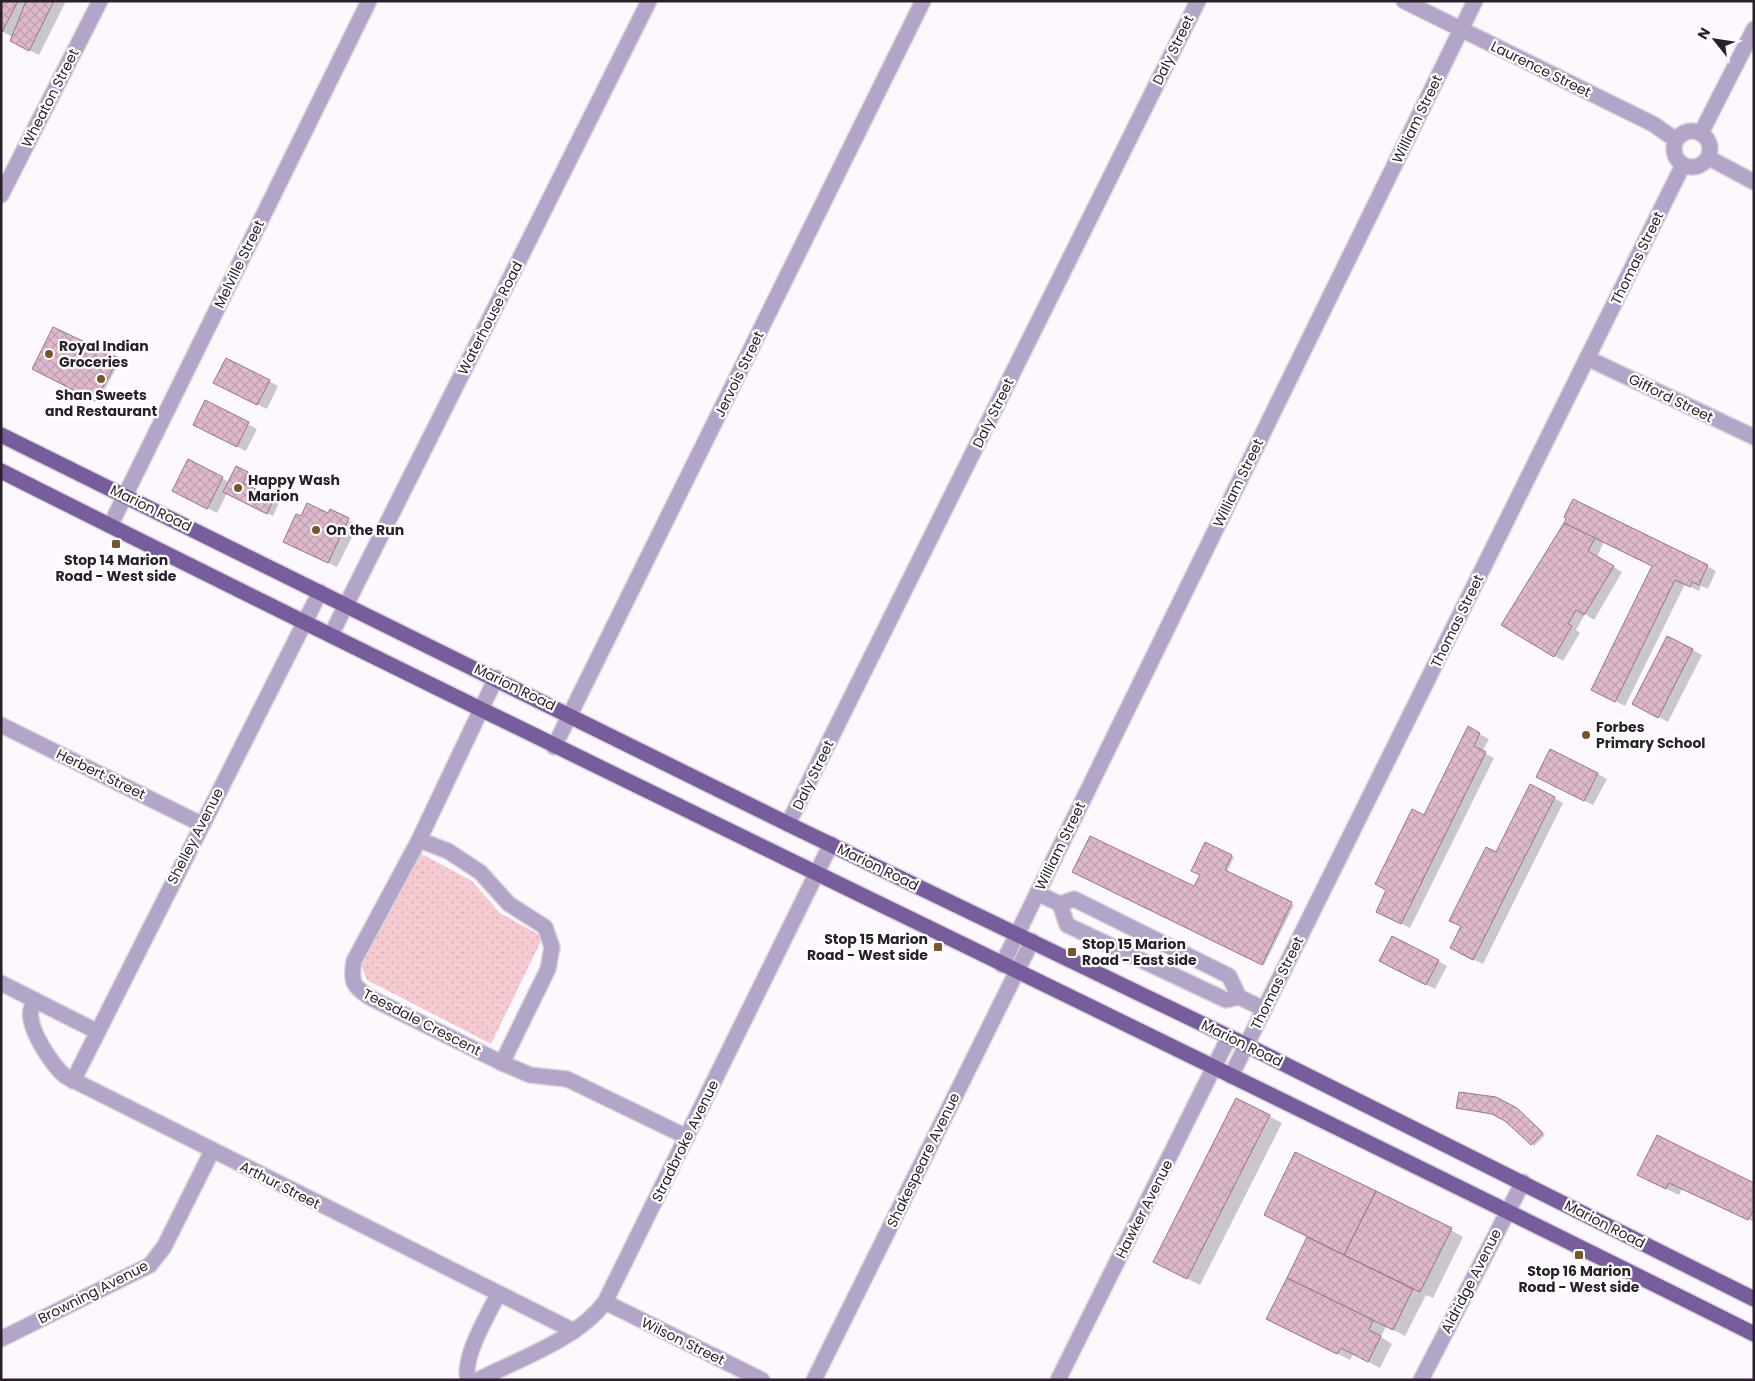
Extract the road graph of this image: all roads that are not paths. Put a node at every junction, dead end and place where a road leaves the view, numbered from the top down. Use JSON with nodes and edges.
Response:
{"nodes":[{"id":1,"x":100,"y":1,"type":"edge"},
{"id":2,"x":368,"y":1,"type":"edge"},
{"id":3,"x":649,"y":1,"type":"edge"},
{"id":4,"x":923,"y":1,"type":"edge"},
{"id":5,"x":1198,"y":1,"type":"edge"},
{"id":6,"x":1404,"y":1,"type":"edge"},
{"id":7,"x":1475,"y":1,"type":"edge"},
{"id":8,"x":1754,"y":29,"type":"edge"},
{"id":9,"x":1461,"y":30,"type":"junction"},
{"id":10,"x":1701,"y":133,"type":"junction"},
{"id":11,"x":1676,"y":140,"type":"junction"},
{"id":12,"x":1709,"y":158,"type":"junction"},
{"id":13,"x":1683,"y":165,"type":"junction"},
{"id":14,"x":1754,"y":182,"type":"edge"},
{"id":15,"x":3,"y":185,"type":"edge"},
{"id":16,"x":1587,"y":358,"type":"junction"},
{"id":17,"x":1,"y":435,"type":"edge"},
{"id":18,"x":1754,"y":438,"type":"edge"},
{"id":19,"x":1,"y":472,"type":"edge"},
{"id":20,"x":125,"y":495,"type":"junction"},
{"id":21,"x":110,"y":526,"type":"junction"},
{"id":22,"x":320,"y":592,"type":"junction"},
{"id":23,"x":346,"y":604,"type":"junction"},
{"id":24,"x":305,"y":622,"type":"junction"},
{"id":25,"x":331,"y":636,"type":"junction"},
{"id":26,"x":496,"y":678,"type":"junction"},
{"id":27,"x":481,"y":710,"type":"junction"},
{"id":28,"x":570,"y":714,"type":"junction"},
{"id":29,"x":1,"y":725,"type":"edge"},
{"id":30,"x":554,"y":747,"type":"junction"},
{"id":31,"x":201,"y":824,"type":"junction"},
{"id":32,"x":788,"y":824,"type":"junction"},
{"id":33,"x":419,"y":840,"type":"junction"},
{"id":34,"x":831,"y":844,"type":"junction"},
{"id":35,"x":818,"y":873,"type":"junction"},
{"id":36,"x":1037,"y":893,"type":"junction"},
{"id":37,"x":1060,"y":904,"type":"junction"},
{"id":38,"x":1017,"y":934,"type":"junction"},
{"id":39,"x":1032,"y":941,"type":"junction"},
{"id":40,"x":1002,"y":965,"type":"junction"},
{"id":41,"x":1017,"y":972,"type":"junction"},
{"id":42,"x":1,"y":983,"type":"edge"},
{"id":43,"x":1239,"y":997,"type":"junction"},
{"id":44,"x":35,"y":1000,"type":"junction"},
{"id":45,"x":1264,"y":1009,"type":"junction"},
{"id":46,"x":96,"y":1031,"type":"junction"},
{"id":47,"x":1229,"y":1037,"type":"junction"},
{"id":48,"x":1246,"y":1045,"type":"junction"},
{"id":49,"x":502,"y":1063,"type":"junction"},
{"id":50,"x":1215,"y":1068,"type":"junction"},
{"id":51,"x":1231,"y":1076,"type":"junction"},
{"id":52,"x":73,"y":1081,"type":"junction"},
{"id":53,"x":687,"y":1137,"type":"junction"},
{"id":54,"x":212,"y":1151,"type":"junction"},
{"id":55,"x":1523,"y":1182,"type":"junction"},
{"id":56,"x":1507,"y":1210,"type":"junction"},
{"id":57,"x":498,"y":1294,"type":"junction"},
{"id":58,"x":1754,"y":1299,"type":"edge"},
{"id":59,"x":605,"y":1302,"type":"junction"},
{"id":60,"x":574,"y":1331,"type":"junction"},
{"id":61,"x":1754,"y":1334,"type":"edge"},
{"id":62,"x":1,"y":1339,"type":"edge"},
{"id":63,"x":468,"y":1380,"type":"edge"},
{"id":64,"x":478,"y":1380,"type":"edge"},
{"id":65,"x":762,"y":1380,"type":"edge"},
{"id":66,"x":814,"y":1380,"type":"edge"},
{"id":67,"x":1058,"y":1380,"type":"edge"},
{"id":68,"x":1421,"y":1380,"type":"edge"}],
"edges":[{"from":1,"to":15,"type":"street","name":"Wheaton Street"},
{"from":2,"to":20,"type":"street","name":"Melville Street"},
{"from":3,"to":23,"type":"street","name":"Waterhouse Road"},
{"from":4,"to":28,"type":"street","name":"Jervois Street"},
{"from":5,"to":32,"type":"street","name":"Daly Street"},
{"from":6,"to":9,"type":"street","name":"Laurence Street"},
{"from":7,"to":9,"type":"street","name":"William Street"},
{"from":8,"to":10,"type":"street"},
{"from":9,"to":11,"type":"street","name":"Laurence Street"},
{"from":9,"to":36,"type":"street","name":"William Street"},
{"from":10,"to":11,"type":"street"},
{"from":10,"to":12,"type":"street"},
{"from":11,"to":13,"type":"street"},
{"from":12,"to":13,"type":"street"},
{"from":12,"to":14,"type":"street"},
{"from":13,"to":16,"type":"street","name":"Thomas Street"},
{"from":16,"to":18,"type":"street","name":"Gifford Street"},
{"from":16,"to":45,"type":"street","name":"Thomas Street"},
{"from":17,"to":20,"type":"main road","name":"Marion Road"},
{"from":19,"to":21,"type":"main road"},
{"from":20,"to":21,"type":"street","name":"Melville Street"},
{"from":20,"to":22,"type":"main road","name":"Marion Road"},
{"from":21,"to":24,"type":"main road"},
{"from":22,"to":23,"type":"main road","name":"Marion Road"},
{"from":22,"to":24,"type":"street","name":"Shelley Avenue"},
{"from":23,"to":25,"type":"street","name":"Waterhouse Road"},
{"from":23,"to":26,"type":"main road","name":"Marion Road"},
{"from":24,"to":25,"type":"main road"},
{"from":24,"to":31,"type":"street","name":"Shelley Avenue"},
{"from":25,"to":27,"type":"main road"},
{"from":26,"to":27,"type":"street","name":"Teesdale Crescent"},
{"from":26,"to":28,"type":"main road","name":"Marion Road"},
{"from":27,"to":30,"type":"main road"},
{"from":27,"to":33,"type":"street","name":"Teesdale Crescent"},
{"from":28,"to":30,"type":"street","name":"Jervois Street"},
{"from":28,"to":32,"type":"main road","name":"Marion Road"},
{"from":29,"to":31,"type":"street","name":"Herbert Street"},
{"from":30,"to":35,"type":"main road"},
{"from":31,"to":46,"type":"street","name":"Shelley Avenue"},
{"from":32,"to":34,"type":"main road","name":"Marion Road"},
{"from":33,"to":49,"type":"street"},
{"from":33,"to":49,"type":"street","name":"Teesdale Crescent"},
{"from":34,"to":35,"type":"street","name":"Stradbroke Avenue"},
{"from":34,"to":38,"type":"main road","name":"Marion Road"},
{"from":35,"to":40,"type":"main road"},
{"from":35,"to":53,"type":"street","name":"Stradbroke Avenue"},
{"from":36,"to":37,"type":"street"},
{"from":36,"to":38,"type":"street","name":"William Street"},
{"from":37,"to":43,"type":"street"},
{"from":37,"to":43,"type":"street"},
{"from":38,"to":39,"type":"main road","name":"Marion Road"},
{"from":38,"to":40,"type":"street","name":"William Street"},
{"from":39,"to":41,"type":"street","name":"Shakespeare Avenue"},
{"from":39,"to":47,"type":"main road","name":"Marion Road"},
{"from":40,"to":41,"type":"main road"},
{"from":41,"to":50,"type":"main road"},
{"from":41,"to":66,"type":"street","name":"Shakespeare Avenue"},
{"from":42,"to":44,"type":"street"},
{"from":43,"to":45,"type":"street"},
{"from":44,"to":46,"type":"street"},
{"from":44,"to":52,"type":"street","name":"Arthur Street"},
{"from":45,"to":48,"type":"street","name":"Thomas Street"},
{"from":46,"to":52,"type":"street","name":"Shelley Avenue"},
{"from":47,"to":48,"type":"main road","name":"Marion Road"},
{"from":47,"to":50,"type":"street","name":"Hawker Avenue"},
{"from":48,"to":51,"type":"street","name":"Thomas Street"},
{"from":48,"to":55,"type":"main road","name":"Marion Road"},
{"from":49,"to":53,"type":"street","name":"Teesdale Crescent"},
{"from":50,"to":51,"type":"main road"},
{"from":50,"to":67,"type":"street","name":"Hawker Avenue"},
{"from":51,"to":56,"type":"main road"},
{"from":52,"to":54,"type":"street","name":"Arthur Street"},
{"from":53,"to":59,"type":"street","name":"Stradbroke Avenue"},
{"from":54,"to":57,"type":"street","name":"Arthur Street"},
{"from":54,"to":62,"type":"street","name":"Browning Avenue"},
{"from":55,"to":56,"type":"street","name":"Aldridge Avenue"},
{"from":55,"to":58,"type":"main road","name":"Marion Road"},
{"from":56,"to":61,"type":"main road"},
{"from":56,"to":68,"type":"street","name":"Aldridge Avenue"},
{"from":57,"to":60,"type":"street","name":"Arthur Street"},
{"from":57,"to":63,"type":"street"},
{"from":59,"to":60,"type":"street","name":"Stradbroke Avenue"},
{"from":59,"to":65,"type":"street","name":"Wilson Street"},
{"from":60,"to":64,"type":"street","name":"Stradbroke Avenue"}]}
